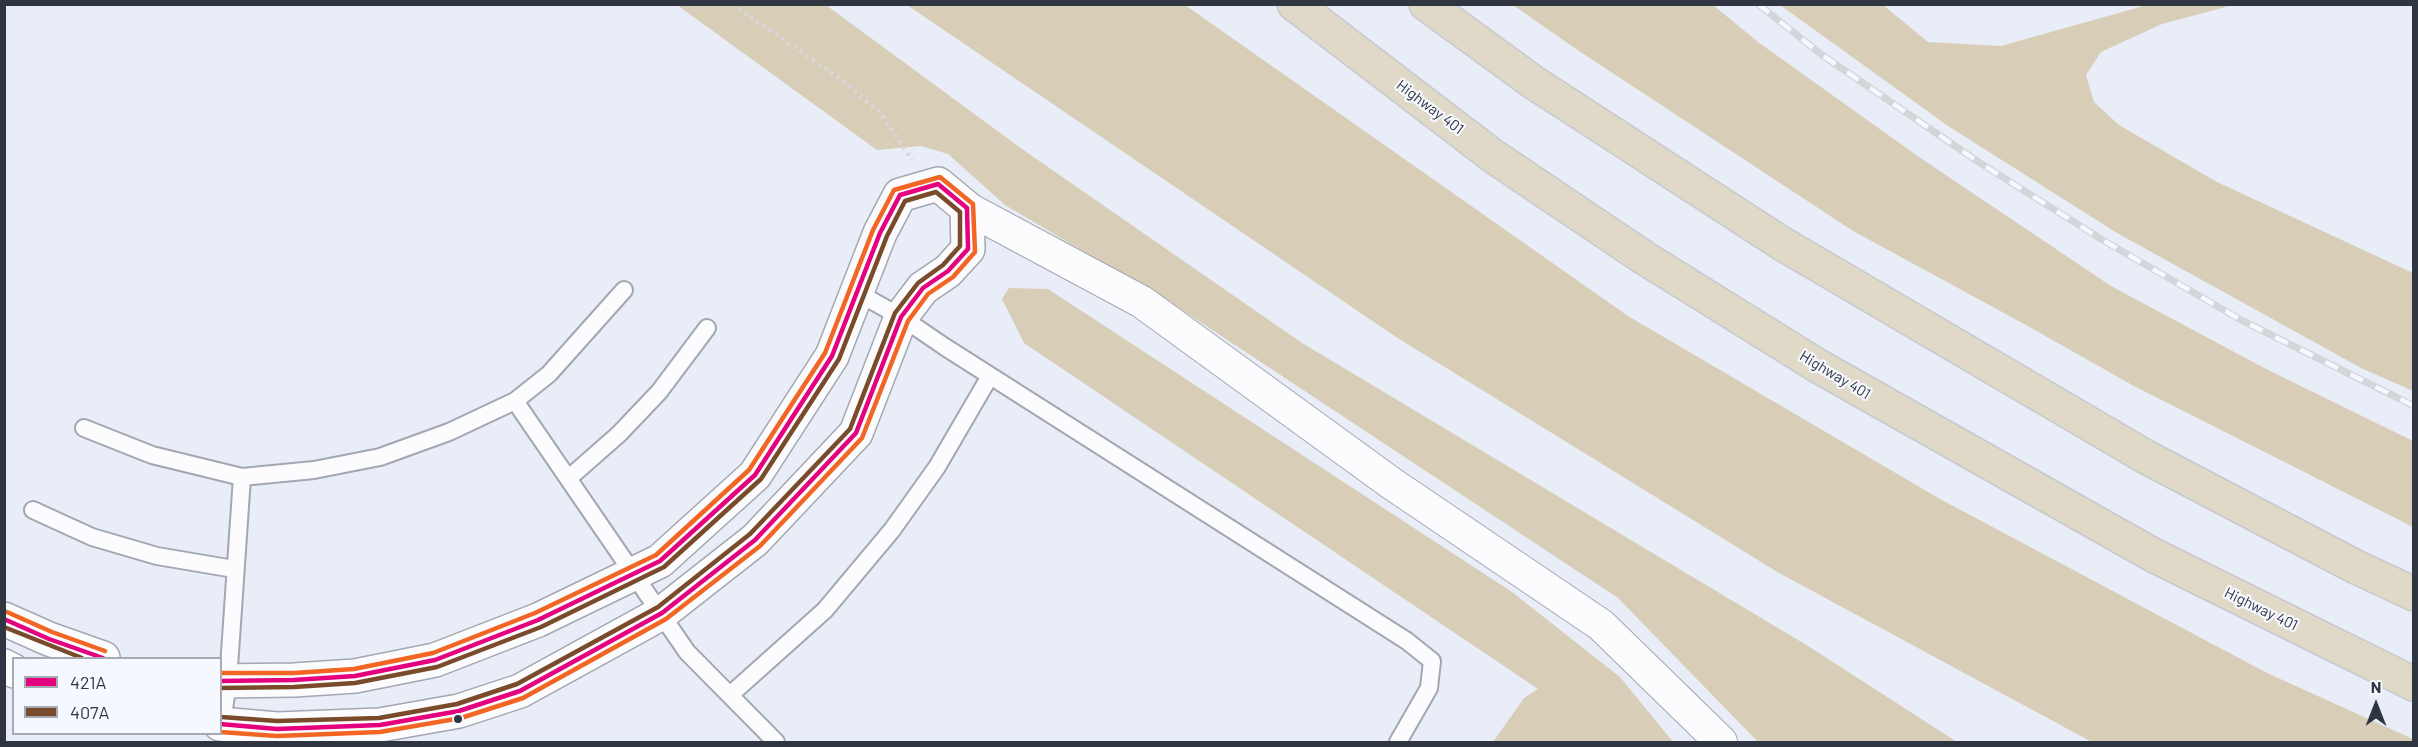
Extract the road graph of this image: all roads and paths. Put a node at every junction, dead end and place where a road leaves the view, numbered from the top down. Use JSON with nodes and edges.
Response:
{"nodes":[{"id":1,"x":732,"y":4,"type":"edge"},
{"id":2,"x":1294,"y":4,"type":"edge"},
{"id":3,"x":1426,"y":4,"type":"edge"},
{"id":4,"x":926,"y":188,"type":"junction"},
{"id":5,"x":967,"y":208,"type":"junction"},
{"id":6,"x":624,"y":290,"type":"dead end"},
{"id":7,"x":858,"y":293,"type":"junction"},
{"id":8,"x":901,"y":317,"type":"junction"},
{"id":9,"x":707,"y":328,"type":"dead end"},
{"id":10,"x":990,"y":375,"type":"junction"},
{"id":11,"x":515,"y":401,"type":"junction"},
{"id":12,"x":84,"y":428,"type":"dead end"},
{"id":13,"x":242,"y":477,"type":"junction"},
{"id":14,"x":569,"y":478,"type":"junction"},
{"id":15,"x":33,"y":510,"type":"dead end"},
{"id":16,"x":234,"y":569,"type":"junction"},
{"id":17,"x":633,"y":573,"type":"junction"},
{"id":18,"x":2414,"y":594,"type":"edge"},
{"id":19,"x":662,"y":613,"type":"junction"},
{"id":20,"x":4,"y":619,"type":"edge"},
{"id":21,"x":100,"y":657,"type":"edge"},
{"id":22,"x":224,"y":681,"type":"edge"},
{"id":23,"x":2414,"y":684,"type":"edge"},
{"id":24,"x":730,"y":695,"type":"junction"},
{"id":25,"x":222,"y":710,"type":"edge"},
{"id":26,"x":222,"y":724,"type":"edge"},
{"id":27,"x":776,"y":742,"type":"edge"},
{"id":28,"x":1398,"y":742,"type":"edge"},
{"id":29,"x":1721,"y":742,"type":"edge"}],
"edges":[{"from":1,"to":4,"type":"path"},
{"from":2,"to":23,"type":"highway","name":"Highway 401"},
{"from":3,"to":18,"type":"highway"},
{"from":4,"to":5,"type":"street"},
{"from":4,"to":7,"type":"street"},
{"from":5,"to":8,"type":"street"},
{"from":5,"to":29,"type":"street"},
{"from":6,"to":11,"type":"lane"},
{"from":7,"to":8,"type":"lane"},
{"from":7,"to":17,"type":"street"},
{"from":8,"to":10,"type":"lane"},
{"from":8,"to":19,"type":"street"},
{"from":9,"to":14,"type":"lane"},
{"from":10,"to":24,"type":"lane"},
{"from":10,"to":28,"type":"lane"},
{"from":11,"to":13,"type":"lane"},
{"from":11,"to":14,"type":"lane"},
{"from":12,"to":13,"type":"lane"},
{"from":13,"to":16,"type":"lane"},
{"from":14,"to":17,"type":"lane"},
{"from":15,"to":16,"type":"lane"},
{"from":16,"to":22,"type":"lane"},
{"from":17,"to":19,"type":"lane"},
{"from":17,"to":22,"type":"street"},
{"from":19,"to":24,"type":"lane"},
{"from":19,"to":26,"type":"street"},
{"from":20,"to":21,"type":"street"},
{"from":22,"to":25,"type":"lane"},
{"from":24,"to":27,"type":"lane"}]}
